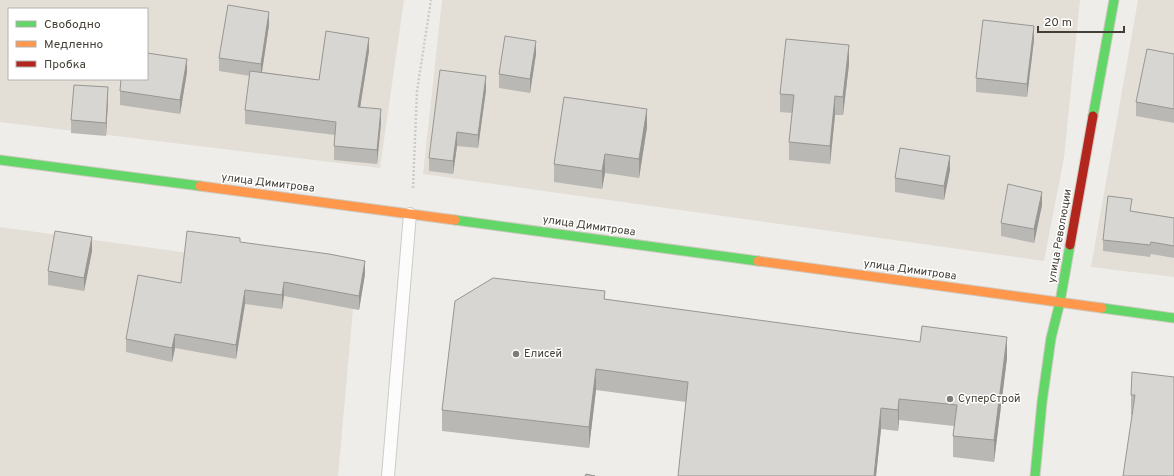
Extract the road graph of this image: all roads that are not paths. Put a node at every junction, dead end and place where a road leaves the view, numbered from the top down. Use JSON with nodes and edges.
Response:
{"nodes":[{"id":1,"x":1114,"y":0,"type":"edge"},
{"id":2,"x":0,"y":160,"type":"edge"},
{"id":3,"x":410,"y":214,"type":"junction"},
{"id":4,"x":1060,"y":302,"type":"junction"},
{"id":5,"x":1174,"y":318,"type":"edge"},
{"id":6,"x":388,"y":476,"type":"edge"},
{"id":7,"x":1035,"y":476,"type":"edge"}],
"edges":[{"from":1,"to":4,"type":"main road","name":"улица Революции"},
{"from":2,"to":3,"type":"main road","name":"улица Димитрова"},
{"from":3,"to":4,"type":"main road","name":"улица Димитрова"},
{"from":3,"to":6,"type":"lane"},
{"from":4,"to":5,"type":"main road","name":"улица Димитрова"},
{"from":4,"to":7,"type":"main road","name":"улица Революции"}]}
